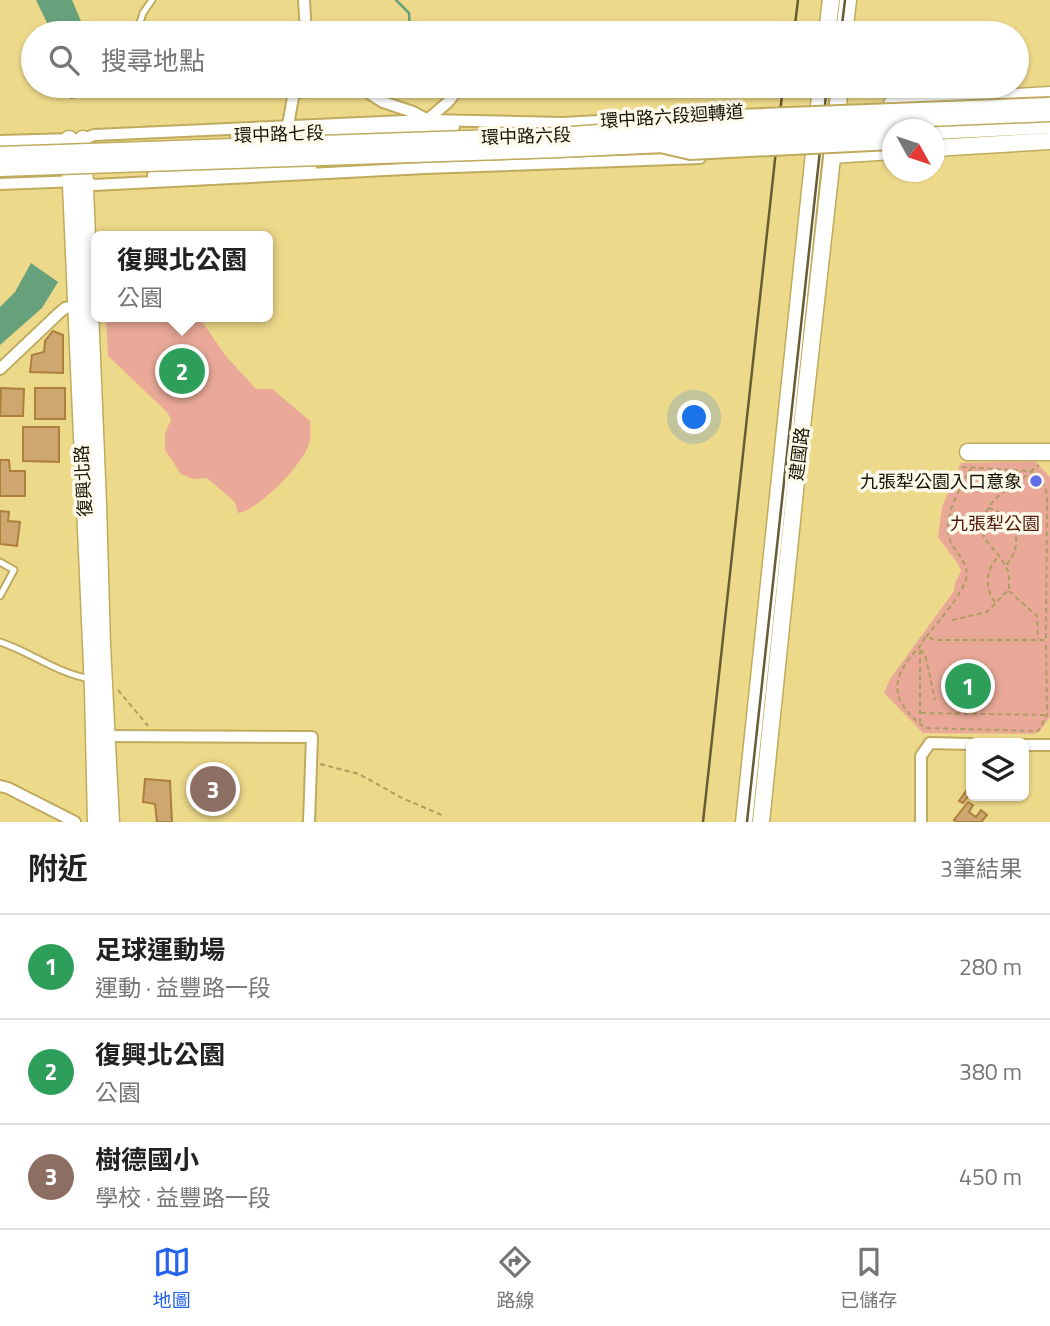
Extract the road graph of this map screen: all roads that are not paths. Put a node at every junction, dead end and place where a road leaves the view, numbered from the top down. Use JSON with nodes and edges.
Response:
{"nodes":[{"id":1,"x":152,"y":0,"type":"edge"},
{"id":2,"x":304,"y":0,"type":"edge"},
{"id":3,"x":831,"y":0,"type":"edge"},
{"id":4,"x":848,"y":0,"type":"edge"},
{"id":5,"x":140,"y":21,"type":"edge"},
{"id":6,"x":305,"y":21,"type":"edge"},
{"id":7,"x":828,"y":21,"type":"edge"},
{"id":8,"x":845,"y":21,"type":"edge"},
{"id":9,"x":1050,"y":96,"type":"edge"},
{"id":10,"x":1029,"y":97,"type":"edge"},
{"id":11,"x":292,"y":98,"type":"edge"},
{"id":12,"x":377,"y":98,"type":"edge"},
{"id":13,"x":451,"y":98,"type":"edge"},
{"id":14,"x":820,"y":98,"type":"edge"},
{"id":15,"x":839,"y":98,"type":"edge"},
{"id":16,"x":1011,"y":98,"type":"edge"},
{"id":17,"x":1050,"y":103,"type":"edge"},
{"id":18,"x":838,"y":107,"type":"junction"},
{"id":19,"x":1050,"y":113,"type":"edge"},
{"id":20,"x":427,"y":124,"type":"junction"},
{"id":21,"x":489,"y":125,"type":"junction"},
{"id":22,"x":1050,"y":125,"type":"edge"},
{"id":23,"x":287,"y":130,"type":"junction"},
{"id":24,"x":642,"y":130,"type":"junction"},
{"id":25,"x":945,"y":130,"type":"edge"},
{"id":26,"x":882,"y":133,"type":"edge"},
{"id":27,"x":1050,"y":136,"type":"edge"},
{"id":28,"x":76,"y":139,"type":"junction"},
{"id":29,"x":0,"y":141,"type":"edge"},
{"id":30,"x":945,"y":141,"type":"edge"},
{"id":31,"x":1050,"y":141,"type":"edge"},
{"id":32,"x":558,"y":142,"type":"junction"},
{"id":33,"x":882,"y":144,"type":"edge"},
{"id":34,"x":651,"y":145,"type":"junction"},
{"id":35,"x":945,"y":147,"type":"edge"},
{"id":36,"x":882,"y":152,"type":"edge"},
{"id":37,"x":0,"y":155,"type":"edge"},
{"id":38,"x":832,"y":155,"type":"junction"},
{"id":39,"x":492,"y":163,"type":"junction"},
{"id":40,"x":425,"y":165,"type":"junction"},
{"id":41,"x":0,"y":168,"type":"edge"},
{"id":42,"x":287,"y":173,"type":"junction"},
{"id":43,"x":78,"y":181,"type":"junction"},
{"id":44,"x":0,"y":184,"type":"edge"},
{"id":45,"x":84,"y":304,"type":"junction"},
{"id":46,"x":0,"y":369,"type":"edge"},
{"id":47,"x":1045,"y":458,"type":"edge"},
{"id":48,"x":969,"y":460,"type":"road end"},
{"id":49,"x":0,"y":562,"type":"edge"},
{"id":50,"x":0,"y":596,"type":"edge"},
{"id":51,"x":0,"y":642,"type":"edge"},
{"id":52,"x":104,"y":681,"type":"junction"},
{"id":53,"x":101,"y":736,"type":"junction"},
{"id":54,"x":966,"y":744,"type":"edge"},
{"id":55,"x":1029,"y":745,"type":"edge"},
{"id":56,"x":1050,"y":745,"type":"edge"},
{"id":57,"x":0,"y":786,"type":"edge"},
{"id":58,"x":75,"y":822,"type":"edge"},
{"id":59,"x":96,"y":822,"type":"edge"},
{"id":60,"x":111,"y":822,"type":"edge"},
{"id":61,"x":309,"y":822,"type":"edge"},
{"id":62,"x":744,"y":822,"type":"edge"},
{"id":63,"x":761,"y":822,"type":"edge"},
{"id":64,"x":921,"y":822,"type":"edge"}],
"edges":[{"from":1,"to":5,"type":"lane"},
{"from":2,"to":6,"type":"street"},
{"from":3,"to":7,"type":"street"},
{"from":4,"to":8,"type":"street"},
{"from":9,"to":10,"type":"street"},
{"from":11,"to":23,"type":"street"},
{"from":12,"to":20,"type":"street"},
{"from":13,"to":20,"type":"street"},
{"from":14,"to":62,"type":"street","name":"建國路"},
{"from":15,"to":18,"type":"street","name":"建國路"},
{"from":16,"to":18,"type":"street"},
{"from":17,"to":24,"type":"street","name":"環中路六段","bridge":true},
{"from":18,"to":38,"type":"street","name":"建國路"},
{"from":19,"to":24,"type":"street","bridge":true},
{"from":20,"to":21,"type":"street","name":"環中路七段"},
{"from":20,"to":23,"type":"street","name":"環中路七段"},
{"from":20,"to":40,"type":"street"},
{"from":21,"to":32,"type":"street","name":"環中路七段"},
{"from":21,"to":39,"type":"street"},
{"from":21,"to":39,"type":"street","name":"環中路六段迴轉道"},
{"from":22,"to":25,"type":"street"},
{"from":23,"to":28,"type":"street","name":"環中路七段"},
{"from":23,"to":42,"type":"street"},
{"from":24,"to":32,"type":"street","name":"環中路六段","bridge":true},
{"from":26,"to":34,"type":"street","bridge":true},
{"from":27,"to":30,"type":"street"},
{"from":28,"to":29,"type":"street","name":"環中路七段"},
{"from":28,"to":43,"type":"street","name":"復興北路"},
{"from":31,"to":35,"type":"street"},
{"from":32,"to":34,"type":"street","name":"環中路六段","bridge":true},
{"from":32,"to":37,"type":"street","name":"環中路六段","bridge":true},
{"from":32,"to":39,"type":"street","name":"環中路六段"},
{"from":32,"to":41,"type":"street","name":"環中路六段","bridge":true},
{"from":33,"to":34,"type":"street","name":"環中路六段","bridge":true},
{"from":36,"to":38,"type":"street"},
{"from":38,"to":63,"type":"street","name":"建國路"},
{"from":39,"to":40,"type":"street","name":"環中路六段"},
{"from":40,"to":42,"type":"street","name":"環中路六段"},
{"from":42,"to":43,"type":"street","name":"環中路六段"},
{"from":43,"to":44,"type":"street","name":"環中路六段"},
{"from":43,"to":45,"type":"street","name":"復興北路"},
{"from":45,"to":46,"type":"street"},
{"from":45,"to":52,"type":"street","name":"復興北路"},
{"from":47,"to":48,"type":"street"},
{"from":49,"to":50,"type":"lane"},
{"from":51,"to":52,"type":"lane"},
{"from":52,"to":53,"type":"street","name":"復興北路"},
{"from":53,"to":59,"type":"street","name":"復興北路"},
{"from":53,"to":60,"type":"street","name":"復興北路"},
{"from":53,"to":61,"type":"street"},
{"from":54,"to":64,"type":"street"},
{"from":55,"to":56,"type":"street"},
{"from":57,"to":58,"type":"street"}]}
